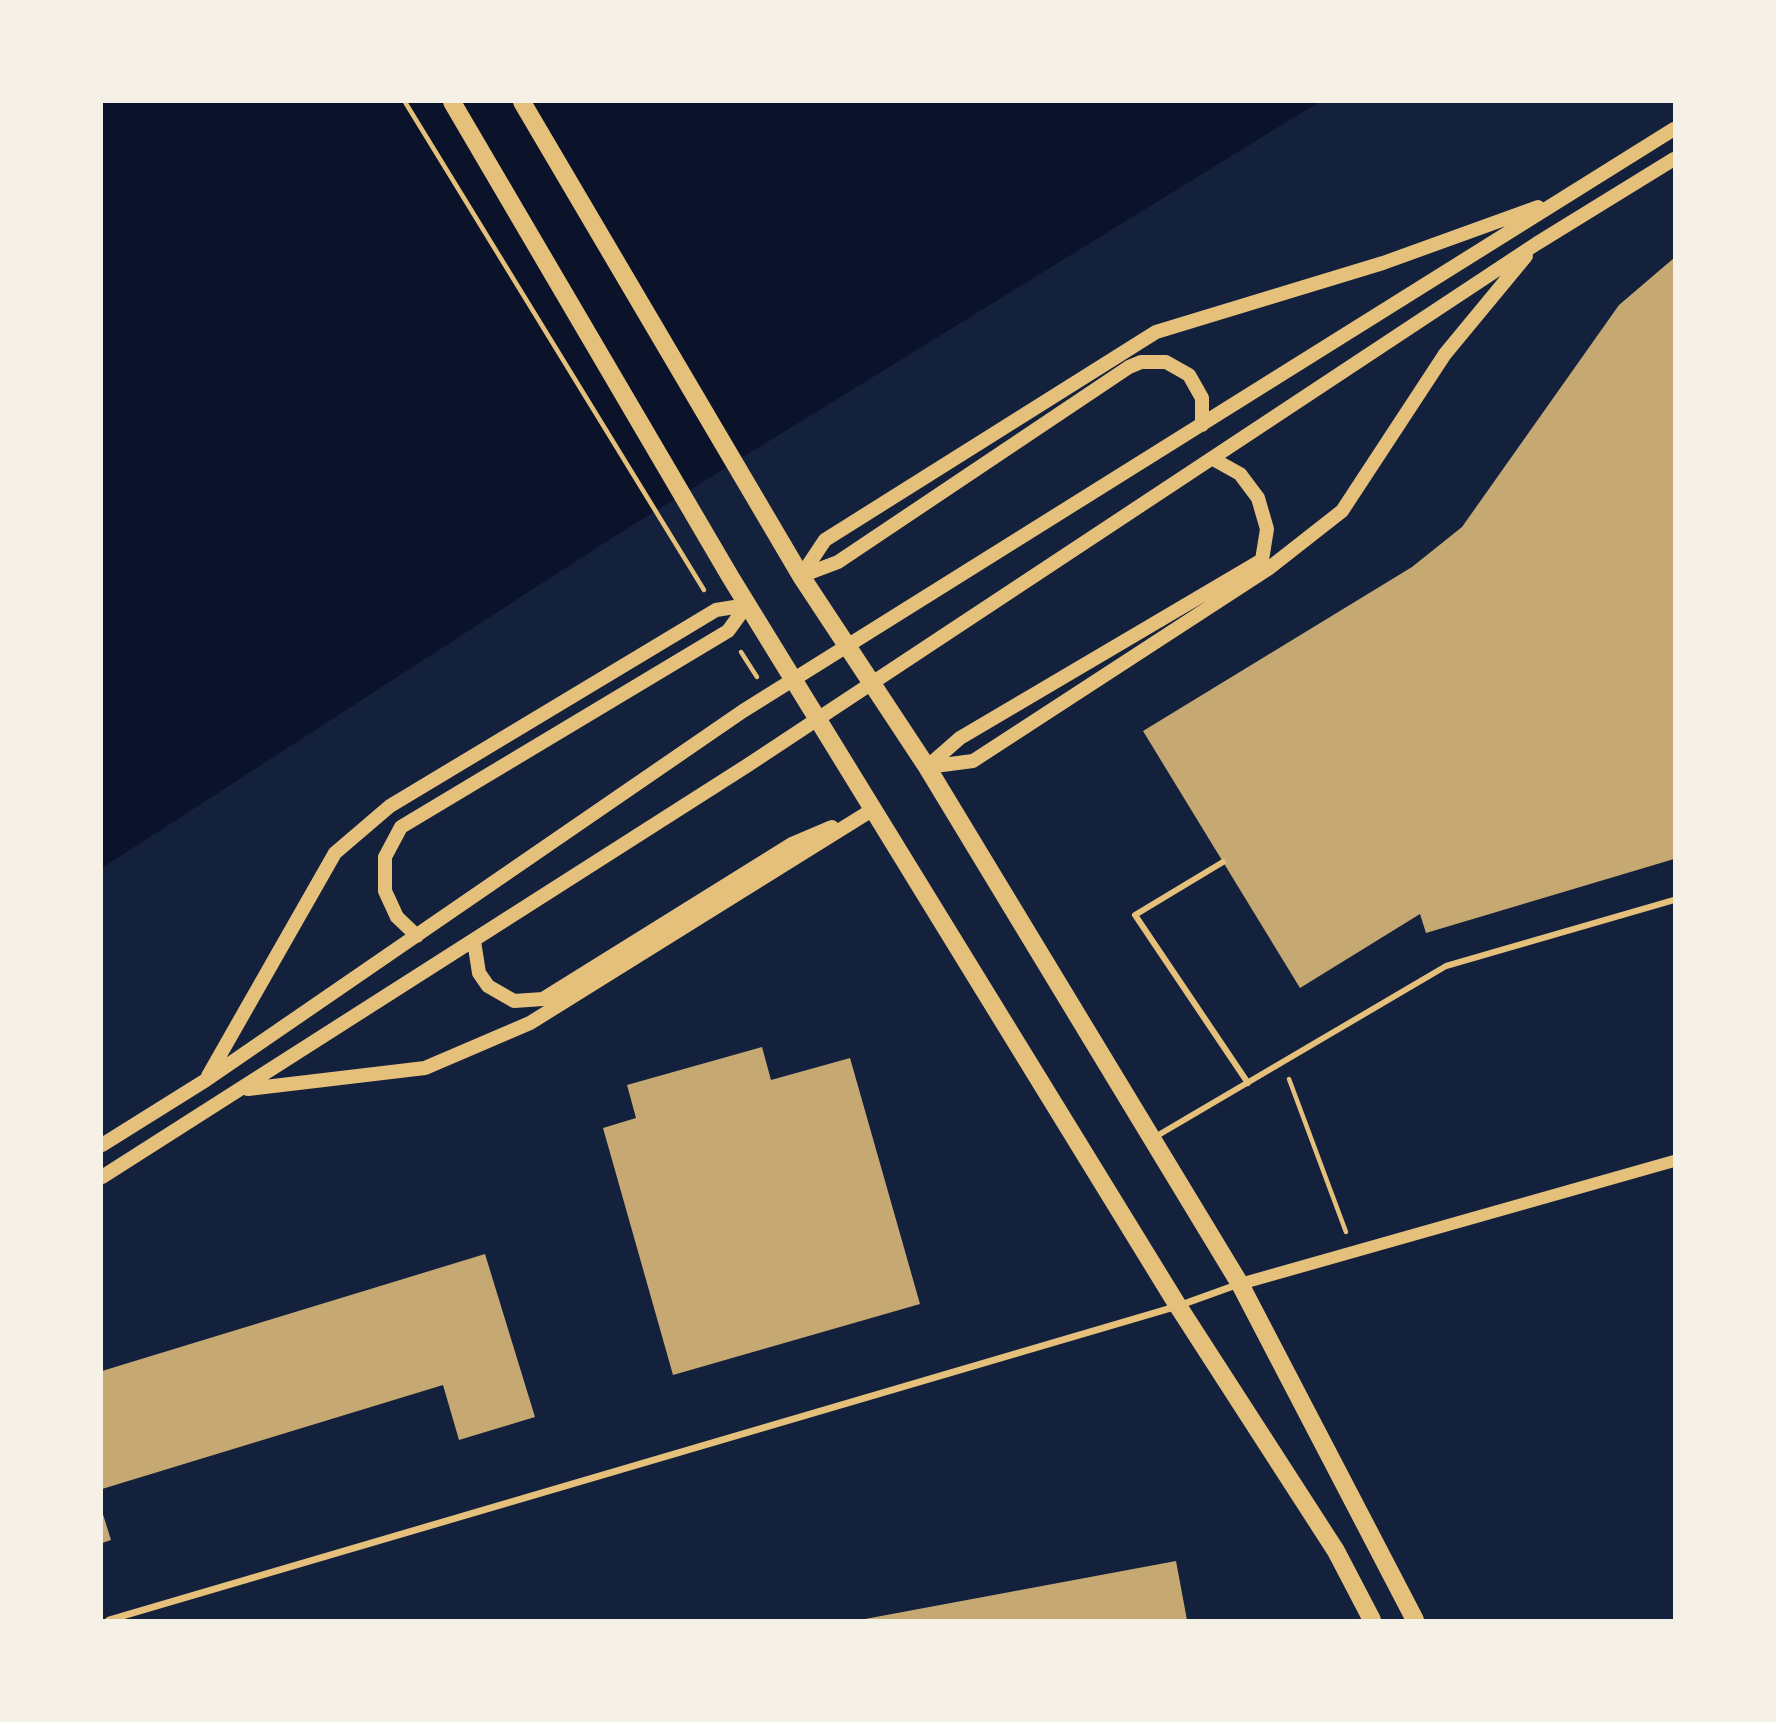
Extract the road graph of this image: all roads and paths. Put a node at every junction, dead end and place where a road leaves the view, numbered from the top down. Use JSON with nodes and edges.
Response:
{"nodes":[{"id":1,"x":405,"y":102,"type":"edge"},
{"id":2,"x":452,"y":102,"type":"edge"},
{"id":3,"x":522,"y":102,"type":"edge"},
{"id":4,"x":1675,"y":129,"type":"edge"},
{"id":5,"x":1675,"y":159,"type":"edge"},
{"id":6,"x":1566,"y":198,"type":"junction"},
{"id":7,"x":1536,"y":243,"type":"junction"},
{"id":8,"x":1202,"y":425,"type":"junction"},
{"id":9,"x":1213,"y":459,"type":"junction"},
{"id":10,"x":801,"y":576,"type":"junction"},
{"id":11,"x":703,"y":589,"type":"dead end"},
{"id":12,"x":747,"y":606,"type":"junction"},
{"id":13,"x":927,"y":767,"type":"junction"},
{"id":14,"x":872,"y":810,"type":"junction"},
{"id":15,"x":1223,"y":862,"type":"dead end"},
{"id":16,"x":1675,"y":900,"type":"edge"},
{"id":17,"x":417,"y":936,"type":"junction"},
{"id":18,"x":474,"y":941,"type":"junction"},
{"id":19,"x":1283,"y":1062,"type":"junction"},
{"id":20,"x":206,"y":1080,"type":"junction"},
{"id":21,"x":1248,"y":1083,"type":"junction"},
{"id":22,"x":243,"y":1090,"type":"junction"},
{"id":23,"x":1152,"y":1139,"type":"junction"},
{"id":24,"x":102,"y":1145,"type":"edge"},
{"id":25,"x":1675,"y":1161,"type":"edge"},
{"id":26,"x":102,"y":1177,"type":"edge"},
{"id":27,"x":1353,"y":1252,"type":"junction"},
{"id":28,"x":1240,"y":1284,"type":"junction"},
{"id":29,"x":1178,"y":1307,"type":"junction"},
{"id":30,"x":109,"y":1620,"type":"edge"},
{"id":31,"x":1372,"y":1620,"type":"edge"},
{"id":32,"x":1415,"y":1620,"type":"edge"}],
"edges":[{"from":1,"to":11,"type":"path"},
{"from":2,"to":12,"type":"main road"},
{"from":3,"to":10,"type":"main road"},
{"from":4,"to":6,"type":"main road"},
{"from":5,"to":7,"type":"main road"},
{"from":6,"to":8,"type":"main road"},
{"from":6,"to":10,"type":"main road"},
{"from":7,"to":9,"type":"main road"},
{"from":7,"to":13,"type":"main road"},
{"from":8,"to":10,"type":"main road"},
{"from":8,"to":17,"type":"main road"},
{"from":9,"to":13,"type":"main road"},
{"from":9,"to":18,"type":"main road"},
{"from":10,"to":13,"type":"main road"},
{"from":12,"to":14,"type":"main road"},
{"from":12,"to":17,"type":"main road"},
{"from":12,"to":20,"type":"main road"},
{"from":13,"to":23,"type":"main road"},
{"from":14,"to":18,"type":"main road"},
{"from":14,"to":22,"type":"main road"},
{"from":14,"to":29,"type":"main road"},
{"from":15,"to":21,"type":"street"},
{"from":16,"to":19,"type":"street"},
{"from":17,"to":20,"type":"main road"},
{"from":18,"to":22,"type":"main road"},
{"from":19,"to":21,"type":"street"},
{"from":19,"to":27,"type":"path"},
{"from":20,"to":24,"type":"main road"},
{"from":21,"to":23,"type":"street"},
{"from":22,"to":26,"type":"main road"},
{"from":23,"to":28,"type":"main road"},
{"from":25,"to":27,"type":"street"},
{"from":27,"to":28,"type":"street"},
{"from":28,"to":29,"type":"street"},
{"from":28,"to":32,"type":"main road"},
{"from":29,"to":30,"type":"street"},
{"from":29,"to":31,"type":"main road"}]}
